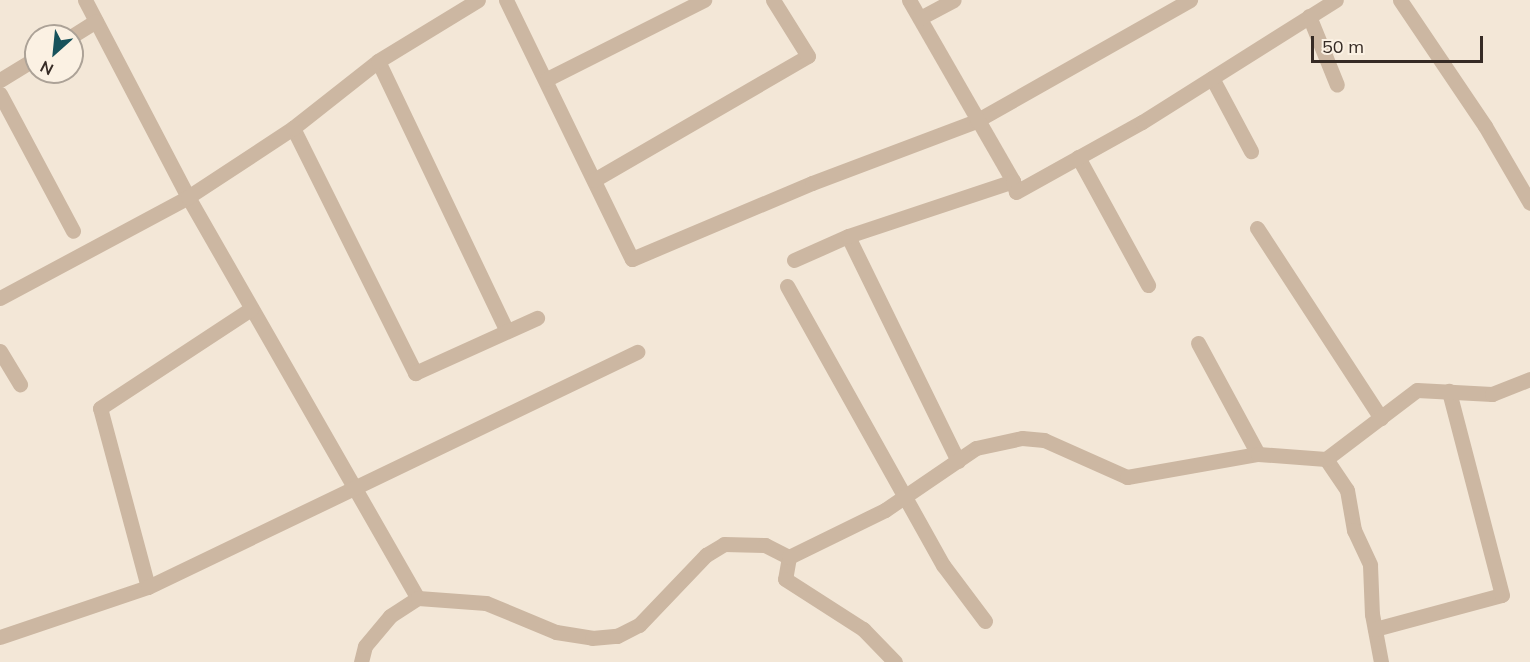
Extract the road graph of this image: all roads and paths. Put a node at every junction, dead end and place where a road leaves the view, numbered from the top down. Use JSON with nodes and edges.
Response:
{"nodes":[{"id":1,"x":85,"y":0,"type":"edge"},
{"id":2,"x":478,"y":0,"type":"edge"},
{"id":3,"x":506,"y":0,"type":"edge"},
{"id":4,"x":704,"y":0,"type":"edge"},
{"id":5,"x":773,"y":0,"type":"edge"},
{"id":6,"x":909,"y":0,"type":"edge"},
{"id":7,"x":954,"y":0,"type":"edge"},
{"id":8,"x":1190,"y":0,"type":"edge"},
{"id":9,"x":1336,"y":0,"type":"edge"},
{"id":10,"x":1400,"y":0,"type":"edge"},
{"id":11,"x":1309,"y":16,"type":"junction"},
{"id":12,"x":920,"y":18,"type":"junction"},
{"id":13,"x":96,"y":21,"type":"junction"},
{"id":14,"x":84,"y":28,"type":"edge"},
{"id":15,"x":378,"y":62,"type":"junction"},
{"id":16,"x":24,"y":65,"type":"edge"},
{"id":17,"x":1212,"y":78,"type":"junction"},
{"id":18,"x":0,"y":80,"type":"edge"},
{"id":19,"x":547,"y":80,"type":"junction"},
{"id":20,"x":1337,"y":85,"type":"dead end"},
{"id":21,"x":0,"y":94,"type":"edge"},
{"id":22,"x":976,"y":121,"type":"junction"},
{"id":23,"x":294,"y":128,"type":"junction"},
{"id":24,"x":1251,"y":151,"type":"dead end"},
{"id":25,"x":1078,"y":157,"type":"junction"},
{"id":26,"x":594,"y":180,"type":"junction"},
{"id":27,"x":1013,"y":181,"type":"junction"},
{"id":28,"x":189,"y":197,"type":"junction"},
{"id":29,"x":1530,"y":203,"type":"edge"},
{"id":30,"x":1257,"y":228,"type":"dead end"},
{"id":31,"x":73,"y":231,"type":"dead end"},
{"id":32,"x":848,"y":236,"type":"junction"},
{"id":33,"x":794,"y":260,"type":"dead end"},
{"id":34,"x":1148,"y":285,"type":"dead end"},
{"id":35,"x":787,"y":286,"type":"dead end"},
{"id":36,"x":0,"y":298,"type":"edge"},
{"id":37,"x":251,"y":309,"type":"junction"},
{"id":38,"x":537,"y":318,"type":"dead end"},
{"id":39,"x":507,"y":331,"type":"junction"},
{"id":40,"x":1198,"y":343,"type":"dead end"},
{"id":41,"x":0,"y":351,"type":"edge"},
{"id":42,"x":637,"y":352,"type":"dead end"},
{"id":43,"x":1530,"y":379,"type":"edge"},
{"id":44,"x":20,"y":384,"type":"dead end"},
{"id":45,"x":1449,"y":391,"type":"junction"},
{"id":46,"x":1381,"y":418,"type":"junction"},
{"id":47,"x":1258,"y":454,"type":"junction"},
{"id":48,"x":1326,"y":459,"type":"junction"},
{"id":49,"x":958,"y":461,"type":"junction"},
{"id":50,"x":352,"y":487,"type":"junction"},
{"id":51,"x":903,"y":498,"type":"junction"},
{"id":52,"x":789,"y":557,"type":"junction"},
{"id":53,"x":148,"y":587,"type":"junction"},
{"id":54,"x":418,"y":598,"type":"junction"},
{"id":55,"x":985,"y":621,"type":"dead end"},
{"id":56,"x":1375,"y":629,"type":"junction"},
{"id":57,"x":0,"y":637,"type":"edge"},
{"id":58,"x":361,"y":662,"type":"edge"},
{"id":59,"x":894,"y":662,"type":"edge"},
{"id":60,"x":1381,"y":662,"type":"edge"}],
"edges":[{"from":1,"to":13,"type":"street"},
{"from":2,"to":15,"type":"street"},
{"from":3,"to":19,"type":"street"},
{"from":4,"to":19,"type":"street"},
{"from":5,"to":26,"type":"street"},
{"from":6,"to":12,"type":"street"},
{"from":7,"to":12,"type":"street"},
{"from":8,"to":22,"type":"street"},
{"from":9,"to":11,"type":"street"},
{"from":10,"to":29,"type":"street"},
{"from":11,"to":17,"type":"street"},
{"from":11,"to":20,"type":"street"},
{"from":12,"to":22,"type":"street"},
{"from":13,"to":14,"type":"street"},
{"from":13,"to":28,"type":"street"},
{"from":15,"to":23,"type":"street"},
{"from":15,"to":39,"type":"street"},
{"from":16,"to":18,"type":"street"},
{"from":17,"to":24,"type":"street"},
{"from":17,"to":25,"type":"street"},
{"from":19,"to":26,"type":"street"},
{"from":21,"to":31,"type":"street"},
{"from":22,"to":26,"type":"street"},
{"from":22,"to":27,"type":"street"},
{"from":23,"to":28,"type":"street"},
{"from":23,"to":39,"type":"street"},
{"from":25,"to":27,"type":"street"},
{"from":25,"to":34,"type":"street"},
{"from":27,"to":32,"type":"street"},
{"from":28,"to":36,"type":"street"},
{"from":28,"to":37,"type":"street"},
{"from":30,"to":46,"type":"street"},
{"from":32,"to":33,"type":"street"},
{"from":32,"to":49,"type":"street"},
{"from":35,"to":51,"type":"street"},
{"from":37,"to":50,"type":"street"},
{"from":37,"to":53,"type":"street"},
{"from":38,"to":39,"type":"street"},
{"from":40,"to":47,"type":"street"},
{"from":41,"to":44,"type":"street"},
{"from":42,"to":50,"type":"street"},
{"from":43,"to":45,"type":"street"},
{"from":45,"to":46,"type":"street"},
{"from":45,"to":56,"type":"street"},
{"from":46,"to":48,"type":"street"},
{"from":47,"to":48,"type":"street"},
{"from":47,"to":49,"type":"street"},
{"from":48,"to":56,"type":"street"},
{"from":49,"to":51,"type":"street"},
{"from":50,"to":53,"type":"street"},
{"from":50,"to":54,"type":"street"},
{"from":51,"to":52,"type":"street"},
{"from":51,"to":55,"type":"street"},
{"from":52,"to":54,"type":"street"},
{"from":52,"to":59,"type":"street"},
{"from":53,"to":57,"type":"street"},
{"from":54,"to":58,"type":"street"},
{"from":56,"to":60,"type":"street"}]}
